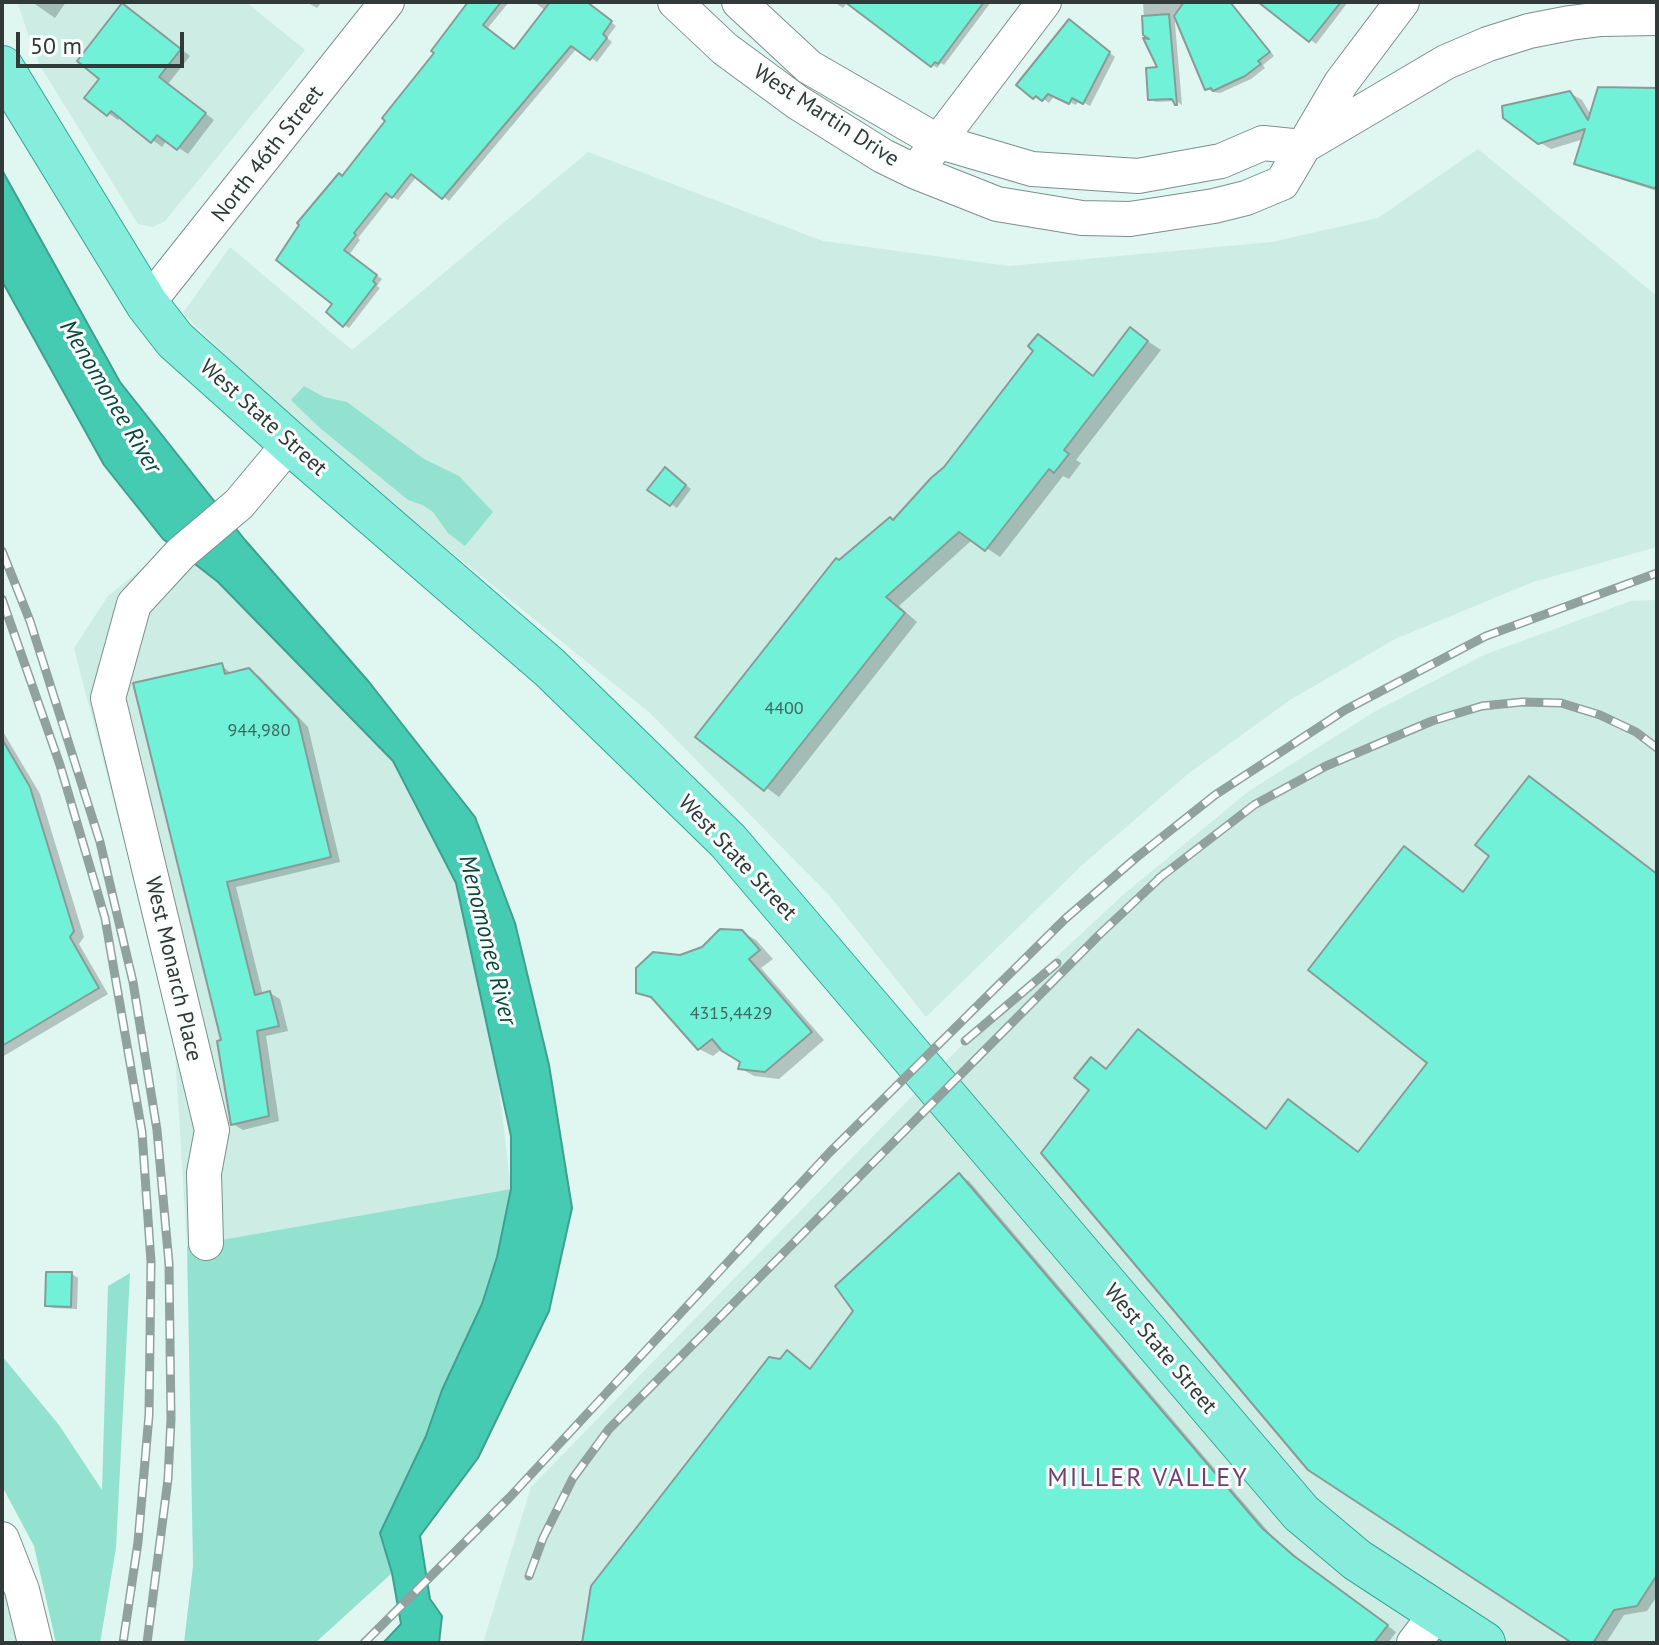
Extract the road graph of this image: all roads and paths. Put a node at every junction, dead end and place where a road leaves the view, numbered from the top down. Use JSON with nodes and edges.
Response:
{"nodes":[{"id":1,"x":387,"y":2,"type":"edge"},
{"id":2,"x":675,"y":2,"type":"edge"},
{"id":3,"x":739,"y":2,"type":"edge"},
{"id":4,"x":1044,"y":2,"type":"edge"},
{"id":5,"x":1402,"y":2,"type":"edge"},
{"id":6,"x":1657,"y":18,"type":"edge"},
{"id":7,"x":2,"y":67,"type":"edge"},
{"id":8,"x":937,"y":141,"type":"junction"},
{"id":9,"x":1302,"y":147,"type":"junction"},
{"id":10,"x":916,"y":172,"type":"junction"},
{"id":11,"x":147,"y":304,"type":"junction"},
{"id":12,"x":290,"y":443,"type":"junction"},
{"id":13,"x":206,"y":1243,"type":"dead end"},
{"id":14,"x":2,"y":1539,"type":"edge"},
{"id":15,"x":1426,"y":1628,"type":"edge"},
{"id":16,"x":35,"y":1643,"type":"edge"},
{"id":17,"x":1484,"y":1643,"type":"edge"}],
"edges":[{"from":1,"to":11,"type":"street","name":"North 46th Street"},
{"from":2,"to":10,"type":"street","name":"West Martin Drive"},
{"from":3,"to":8,"type":"street","name":"West Martin Drive"},
{"from":4,"to":8,"type":"street"},
{"from":5,"to":9,"type":"street"},
{"from":6,"to":9,"type":"street"},
{"from":7,"to":11,"type":"main road","name":"West State Street"},
{"from":8,"to":9,"type":"street","name":"West Martin Drive"},
{"from":8,"to":10,"type":"street"},
{"from":9,"to":10,"type":"street","name":"West Martin Drive"},
{"from":11,"to":12,"type":"main road","name":"West State Street"},
{"from":12,"to":13,"type":"street","name":"West Monarch Place"},
{"from":12,"to":15,"type":"main road","name":"West State Street"},
{"from":14,"to":16,"type":"street"},
{"from":15,"to":17,"type":"main road","name":"West State Street"}]}
